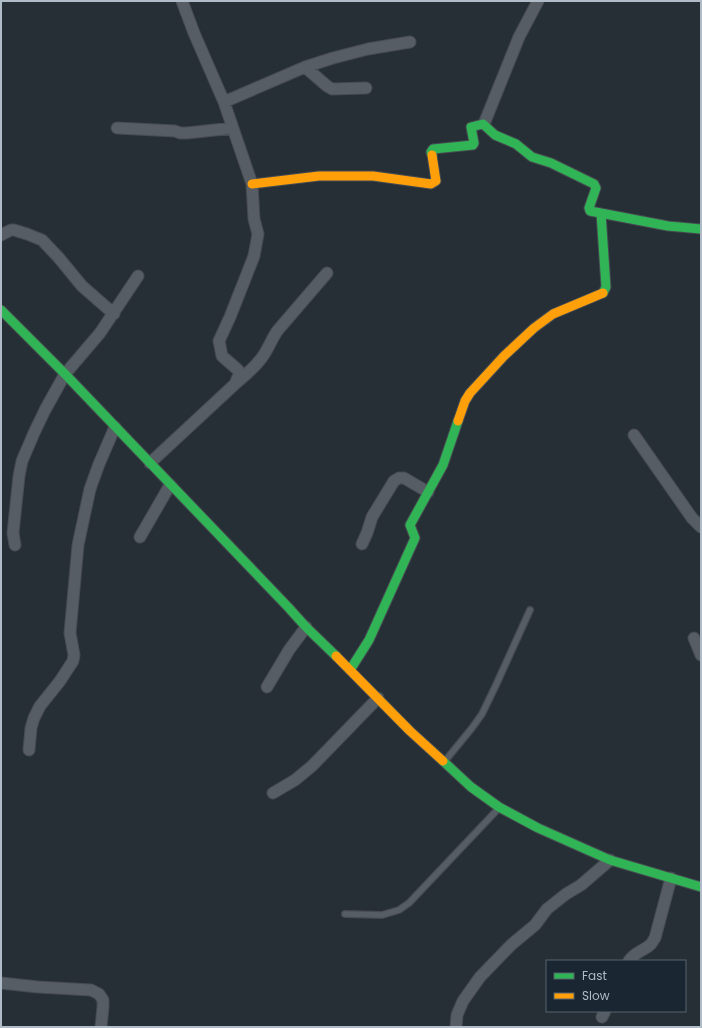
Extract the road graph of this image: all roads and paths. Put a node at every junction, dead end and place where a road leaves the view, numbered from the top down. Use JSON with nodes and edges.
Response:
{"nodes":[{"id":1,"x":182,"y":1,"type":"edge"},
{"id":2,"x":538,"y":1,"type":"edge"},
{"id":3,"x":410,"y":42,"type":"dead end"},
{"id":4,"x":305,"y":67,"type":"junction"},
{"id":5,"x":366,"y":88,"type":"dead end"},
{"id":6,"x":224,"y":102,"type":"junction"},
{"id":7,"x":484,"y":124,"type":"junction"},
{"id":8,"x":118,"y":128,"type":"dead end"},
{"id":9,"x":233,"y":128,"type":"junction"},
{"id":10,"x":252,"y":184,"type":"junction"},
{"id":11,"x":601,"y":213,"type":"junction"},
{"id":12,"x":701,"y":229,"type":"edge"},
{"id":13,"x":1,"y":235,"type":"edge"},
{"id":14,"x":326,"y":272,"type":"dead end"},
{"id":15,"x":138,"y":276,"type":"dead end"},
{"id":16,"x":1,"y":310,"type":"edge"},
{"id":17,"x":114,"y":314,"type":"junction"},
{"id":18,"x":65,"y":374,"type":"junction"},
{"id":19,"x":235,"y":384,"type":"junction"},
{"id":20,"x":115,"y":427,"type":"junction"},
{"id":21,"x":634,"y":435,"type":"dead end"},
{"id":22,"x":150,"y":463,"type":"junction"},
{"id":23,"x":170,"y":485,"type":"junction"},
{"id":24,"x":428,"y":492,"type":"junction"},
{"id":25,"x":701,"y":527,"type":"edge"},
{"id":26,"x":140,"y":537,"type":"dead end"},
{"id":27,"x":362,"y":544,"type":"dead end"},
{"id":28,"x":15,"y":545,"type":"dead end"},
{"id":29,"x":530,"y":610,"type":"dead end"},
{"id":30,"x":306,"y":626,"type":"junction"},
{"id":31,"x":694,"y":638,"type":"dead end"},
{"id":32,"x":701,"y":655,"type":"edge"},
{"id":33,"x":350,"y":670,"type":"junction"},
{"id":34,"x":267,"y":687,"type":"dead end"},
{"id":35,"x":378,"y":698,"type":"junction"},
{"id":36,"x":29,"y":750,"type":"dead end"},
{"id":37,"x":443,"y":763,"type":"junction"},
{"id":38,"x":273,"y":793,"type":"dead end"},
{"id":39,"x":499,"y":808,"type":"junction"},
{"id":40,"x":610,"y":860,"type":"junction"},
{"id":41,"x":672,"y":878,"type":"junction"},
{"id":42,"x":701,"y":887,"type":"edge"},
{"id":43,"x":345,"y":914,"type":"dead end"},
{"id":44,"x":630,"y":960,"type":"edge"},
{"id":45,"x":1,"y":983,"type":"edge"},
{"id":46,"x":101,"y":1027,"type":"edge"},
{"id":47,"x":456,"y":1027,"type":"edge"}],
"edges":[{"from":1,"to":6,"type":"street"},
{"from":2,"to":7,"type":"street"},
{"from":3,"to":4,"type":"street"},
{"from":4,"to":5,"type":"street"},
{"from":4,"to":6,"type":"street"},
{"from":6,"to":9,"type":"street"},
{"from":7,"to":10,"type":"street"},
{"from":7,"to":11,"type":"street"},
{"from":8,"to":9,"type":"street"},
{"from":9,"to":10,"type":"street"},
{"from":10,"to":19,"type":"street"},
{"from":11,"to":12,"type":"street"},
{"from":11,"to":24,"type":"street"},
{"from":13,"to":17,"type":"street"},
{"from":14,"to":19,"type":"street"},
{"from":15,"to":17,"type":"street"},
{"from":16,"to":18,"type":"street"},
{"from":17,"to":18,"type":"street"},
{"from":18,"to":20,"type":"street"},
{"from":18,"to":28,"type":"street"},
{"from":19,"to":22,"type":"street"},
{"from":20,"to":22,"type":"street"},
{"from":20,"to":36,"type":"street"},
{"from":21,"to":25,"type":"street"},
{"from":22,"to":23,"type":"street"},
{"from":23,"to":26,"type":"street"},
{"from":23,"to":30,"type":"street"},
{"from":24,"to":27,"type":"street"},
{"from":24,"to":33,"type":"street"},
{"from":29,"to":37,"type":"lane"},
{"from":30,"to":33,"type":"street"},
{"from":30,"to":34,"type":"street"},
{"from":31,"to":32,"type":"street"},
{"from":33,"to":35,"type":"street"},
{"from":35,"to":37,"type":"street"},
{"from":35,"to":38,"type":"street"},
{"from":37,"to":39,"type":"street"},
{"from":39,"to":40,"type":"street"},
{"from":39,"to":43,"type":"lane"},
{"from":40,"to":41,"type":"street"},
{"from":40,"to":47,"type":"street"},
{"from":41,"to":42,"type":"street"},
{"from":41,"to":44,"type":"street"},
{"from":45,"to":46,"type":"street"}]}
